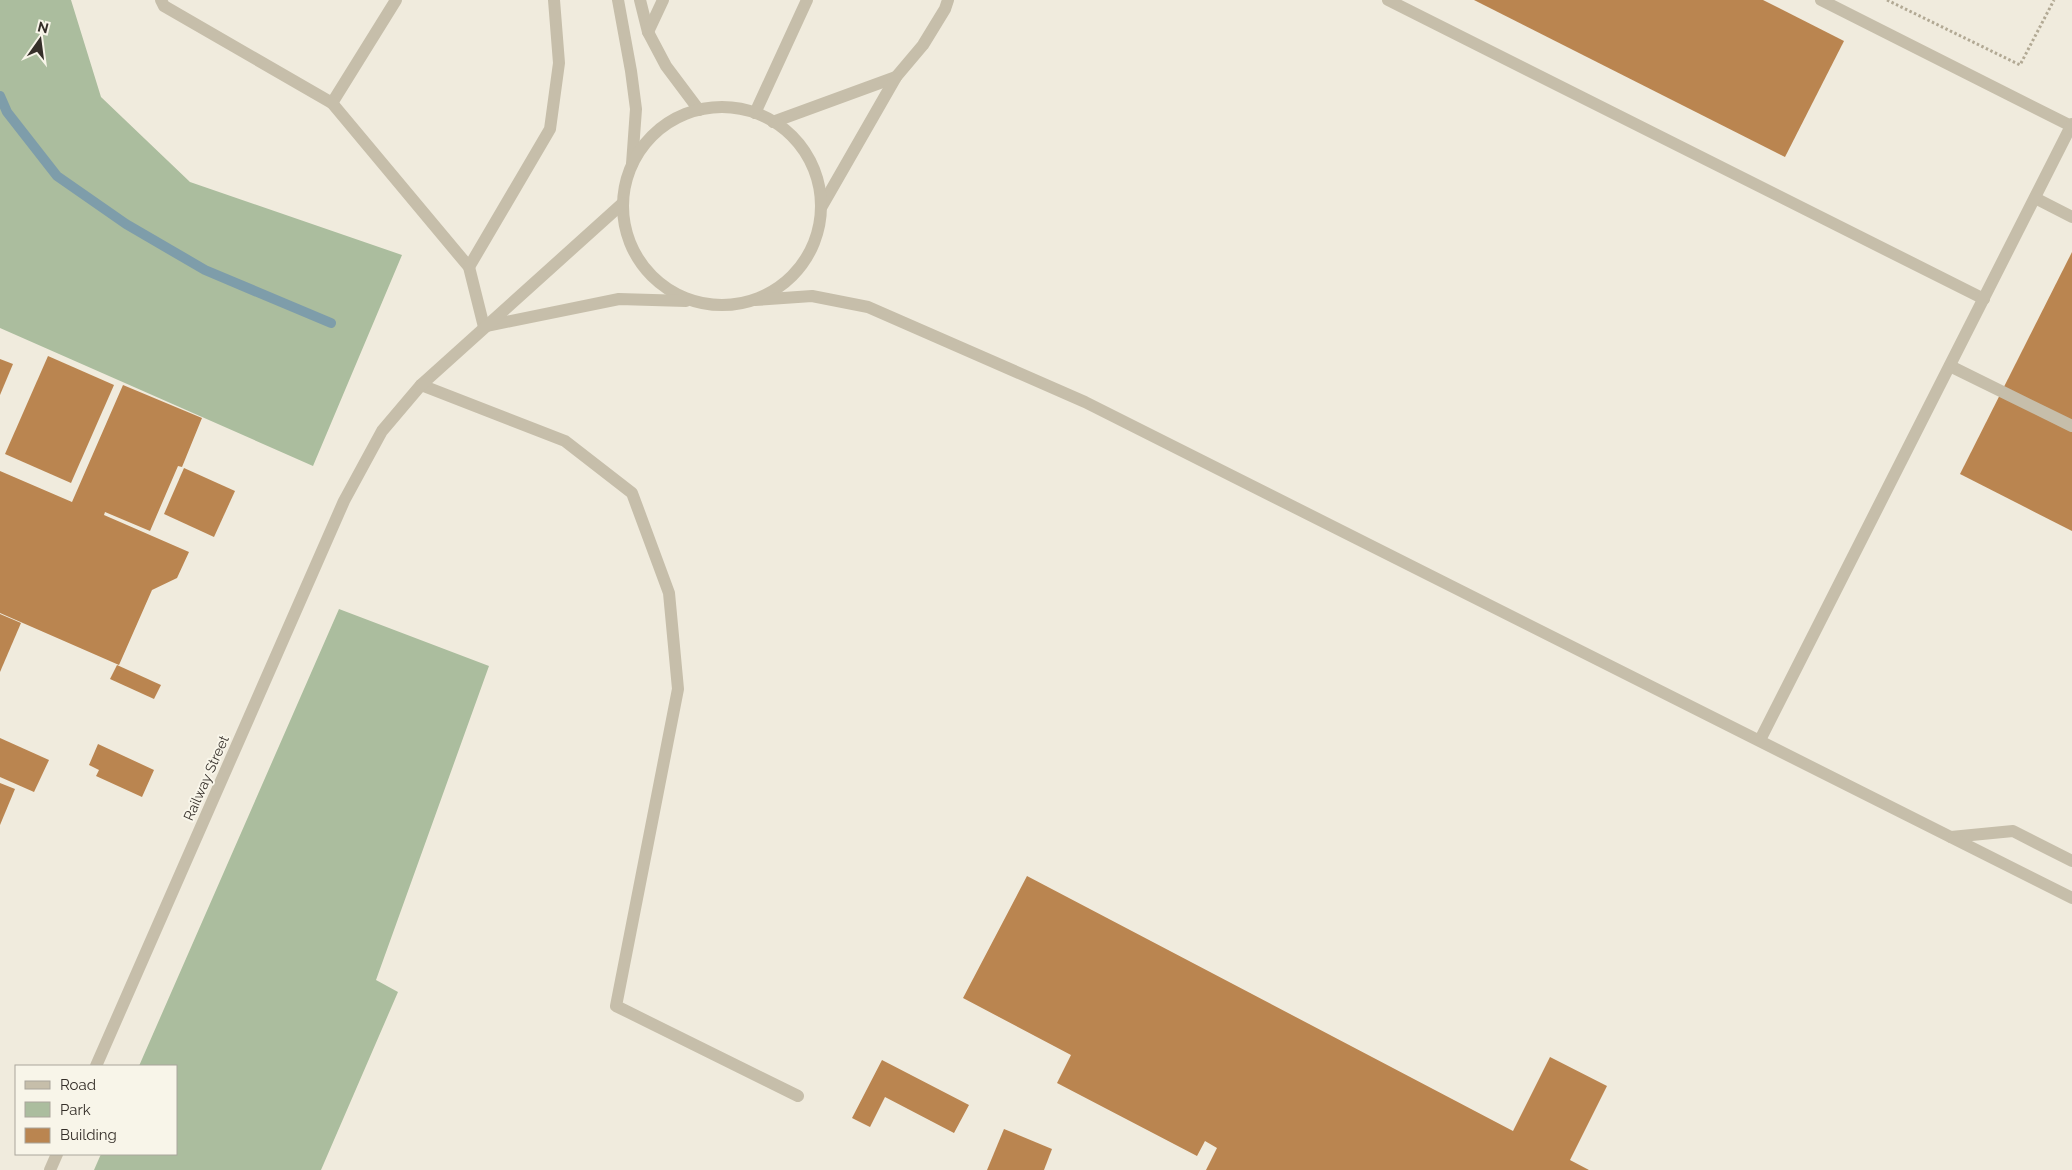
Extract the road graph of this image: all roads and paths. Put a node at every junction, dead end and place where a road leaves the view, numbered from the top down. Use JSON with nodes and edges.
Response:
{"nodes":[{"id":1,"x":161,"y":0,"type":"edge"},
{"id":2,"x":396,"y":0,"type":"edge"},
{"id":3,"x":554,"y":0,"type":"edge"},
{"id":4,"x":618,"y":0,"type":"edge"},
{"id":5,"x":640,"y":0,"type":"edge"},
{"id":6,"x":663,"y":0,"type":"edge"},
{"id":7,"x":806,"y":0,"type":"edge"},
{"id":8,"x":948,"y":0,"type":"edge"},
{"id":9,"x":1388,"y":0,"type":"edge"},
{"id":10,"x":1821,"y":0,"type":"edge"},
{"id":11,"x":1887,"y":0,"type":"edge"},
{"id":12,"x":2054,"y":0,"type":"edge"},
{"id":13,"x":648,"y":32,"type":"junction"},
{"id":14,"x":896,"y":77,"type":"junction"},
{"id":15,"x":332,"y":103,"type":"junction"},
{"id":16,"x":699,"y":110,"type":"junction"},
{"id":17,"x":755,"y":112,"type":"junction"},
{"id":18,"x":773,"y":122,"type":"junction"},
{"id":19,"x":2072,"y":125,"type":"edge"},
{"id":20,"x":632,"y":164,"type":"junction"},
{"id":21,"x":2035,"y":198,"type":"junction"},
{"id":22,"x":623,"y":203,"type":"junction"},
{"id":23,"x":822,"y":206,"type":"junction"},
{"id":24,"x":2072,"y":216,"type":"edge"},
{"id":25,"x":470,"y":267,"type":"junction"},
{"id":26,"x":1984,"y":299,"type":"junction"},
{"id":27,"x":755,"y":300,"type":"junction"},
{"id":28,"x":692,"y":301,"type":"junction"},
{"id":29,"x":484,"y":327,"type":"junction"},
{"id":30,"x":1950,"y":366,"type":"junction"},
{"id":31,"x":420,"y":385,"type":"junction"},
{"id":32,"x":2072,"y":426,"type":"edge"},
{"id":33,"x":1760,"y":740,"type":"junction"},
{"id":34,"x":1951,"y":837,"type":"junction"},
{"id":35,"x":2072,"y":861,"type":"edge"},
{"id":36,"x":2072,"y":898,"type":"edge"},
{"id":37,"x":96,"y":1065,"type":"edge"},
{"id":38,"x":798,"y":1096,"type":"dead end"},
{"id":39,"x":57,"y":1155,"type":"edge"},
{"id":40,"x":50,"y":1170,"type":"edge"}],
"edges":[{"from":1,"to":15,"type":"street"},
{"from":2,"to":15,"type":"street"},
{"from":3,"to":25,"type":"street"},
{"from":4,"to":20,"type":"street"},
{"from":5,"to":13,"type":"street"},
{"from":6,"to":13,"type":"street"},
{"from":7,"to":17,"type":"street"},
{"from":8,"to":14,"type":"street"},
{"from":9,"to":26,"type":"street"},
{"from":10,"to":19,"type":"street"},
{"from":11,"to":12,"type":"path"},
{"from":13,"to":16,"type":"street"},
{"from":14,"to":18,"type":"street"},
{"from":14,"to":23,"type":"street"},
{"from":15,"to":25,"type":"street"},
{"from":16,"to":17,"type":"street"},
{"from":16,"to":20,"type":"street"},
{"from":17,"to":18,"type":"street"},
{"from":18,"to":23,"type":"street"},
{"from":19,"to":21,"type":"street"},
{"from":20,"to":22,"type":"street"},
{"from":21,"to":24,"type":"street"},
{"from":21,"to":26,"type":"street"},
{"from":22,"to":28,"type":"street"},
{"from":22,"to":29,"type":"street","name":"Railway Street"},
{"from":23,"to":27,"type":"street"},
{"from":25,"to":29,"type":"street"},
{"from":26,"to":30,"type":"street"},
{"from":27,"to":28,"type":"street"},
{"from":27,"to":33,"type":"street"},
{"from":28,"to":29,"type":"street"},
{"from":29,"to":31,"type":"street","name":"Railway Street"},
{"from":30,"to":32,"type":"street"},
{"from":30,"to":33,"type":"street"},
{"from":31,"to":37,"type":"street","name":"Railway Street"},
{"from":31,"to":38,"type":"street"},
{"from":33,"to":34,"type":"street"},
{"from":34,"to":35,"type":"street"},
{"from":34,"to":36,"type":"street"},
{"from":39,"to":40,"type":"street"}]}
